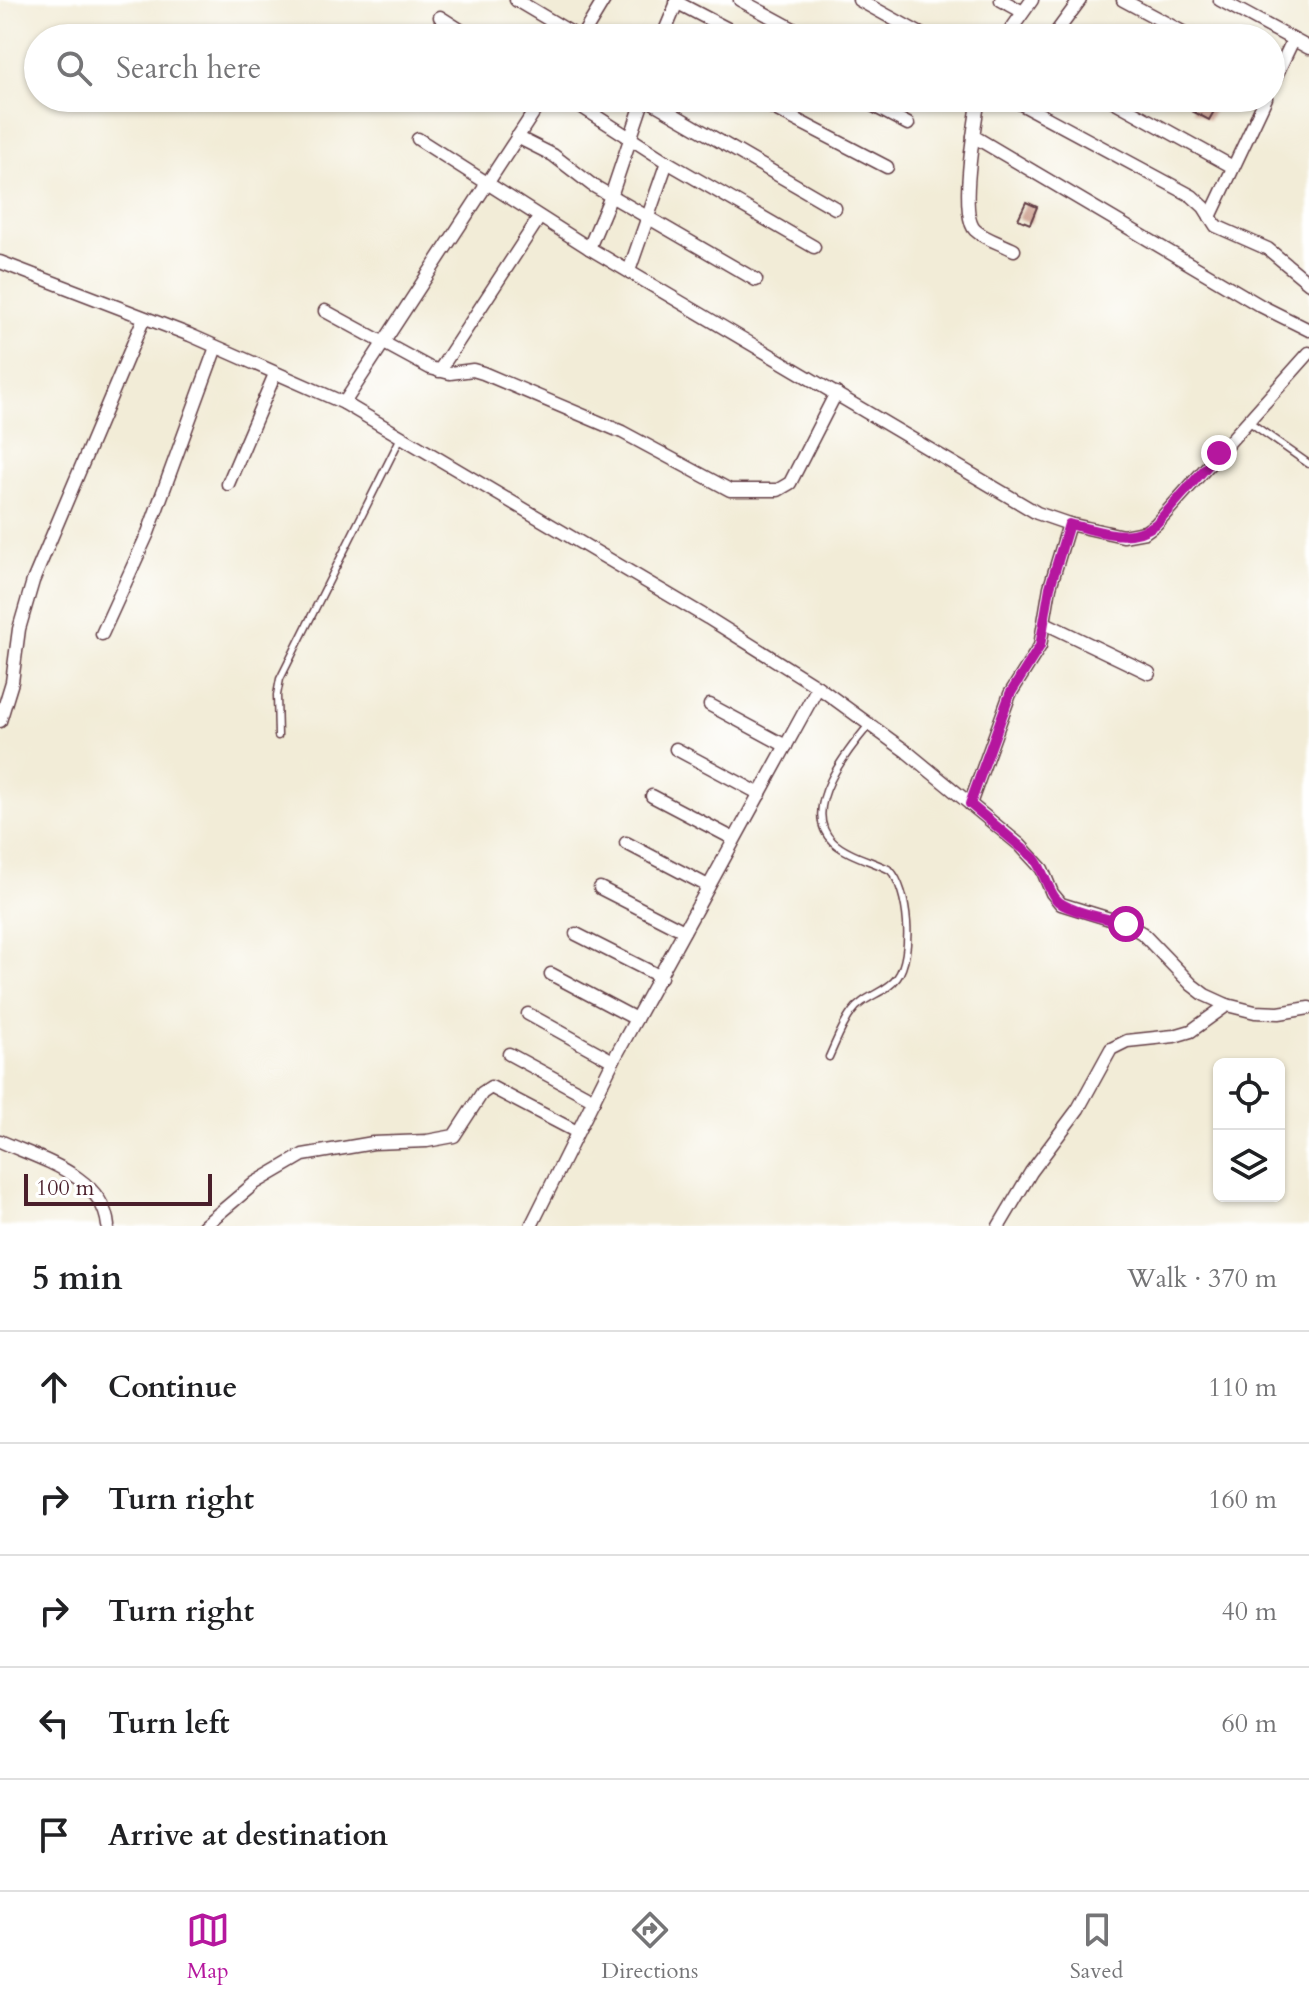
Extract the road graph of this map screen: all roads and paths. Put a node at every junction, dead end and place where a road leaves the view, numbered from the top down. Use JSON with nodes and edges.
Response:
{"nodes":[{"id":1,"x":516,"y":0,"type":"edge"},
{"id":2,"x":604,"y":0,"type":"edge"},
{"id":3,"x":740,"y":0,"type":"edge"},
{"id":4,"x":859,"y":0,"type":"edge"},
{"id":5,"x":1001,"y":0,"type":"edge"},
{"id":6,"x":1032,"y":0,"type":"edge"},
{"id":7,"x":1080,"y":0,"type":"edge"},
{"id":8,"x":1123,"y":0,"type":"edge"},
{"id":9,"x":1220,"y":0,"type":"edge"},
{"id":10,"x":677,"y":1,"type":"edge"},
{"id":11,"x":1023,"y":12,"type":"junction"},
{"id":12,"x":440,"y":17,"type":"dead end"},
{"id":13,"x":451,"y":24,"type":"edge"},
{"id":14,"x":556,"y":24,"type":"edge"},
{"id":15,"x":589,"y":24,"type":"edge"},
{"id":16,"x":668,"y":24,"type":"edge"},
{"id":17,"x":719,"y":24,"type":"edge"},
{"id":18,"x":784,"y":24,"type":"edge"},
{"id":19,"x":903,"y":24,"type":"edge"},
{"id":20,"x":1015,"y":24,"type":"edge"},
{"id":21,"x":1062,"y":24,"type":"edge"},
{"id":22,"x":1168,"y":24,"type":"edge"},
{"id":23,"x":1264,"y":24,"type":"edge"},
{"id":24,"x":1285,"y":36,"type":"edge"},
{"id":25,"x":1293,"y":40,"type":"junction"},
{"id":26,"x":1309,"y":48,"type":"edge"},
{"id":27,"x":1285,"y":56,"type":"edge"},
{"id":28,"x":534,"y":112,"type":"edge"},
{"id":29,"x":589,"y":112,"type":"edge"},
{"id":30,"x":639,"y":112,"type":"edge"},
{"id":31,"x":668,"y":112,"type":"edge"},
{"id":32,"x":781,"y":112,"type":"edge"},
{"id":33,"x":885,"y":112,"type":"edge"},
{"id":34,"x":977,"y":112,"type":"edge"},
{"id":35,"x":1036,"y":112,"type":"edge"},
{"id":36,"x":1133,"y":112,"type":"edge"},
{"id":37,"x":1259,"y":112,"type":"edge"},
{"id":38,"x":908,"y":124,"type":"dead end"},
{"id":39,"x":973,"y":136,"type":"junction"},
{"id":40,"x":517,"y":137,"type":"junction"},
{"id":41,"x":629,"y":138,"type":"junction"},
{"id":42,"x":418,"y":139,"type":"dead end"},
{"id":43,"x":667,"y":162,"type":"junction"},
{"id":44,"x":887,"y":167,"type":"dead end"},
{"id":45,"x":1233,"y":167,"type":"junction"},
{"id":46,"x":485,"y":184,"type":"junction"},
{"id":47,"x":611,"y":196,"type":"junction"},
{"id":48,"x":835,"y":208,"type":"dead end"},
{"id":49,"x":648,"y":217,"type":"junction"},
{"id":50,"x":1210,"y":217,"type":"junction"},
{"id":51,"x":539,"y":218,"type":"junction"},
{"id":52,"x":814,"y":247,"type":"dead end"},
{"id":53,"x":589,"y":248,"type":"junction"},
{"id":54,"x":1014,"y":250,"type":"dead end"},
{"id":55,"x":0,"y":262,"type":"edge"},
{"id":56,"x":629,"y":271,"type":"junction"},
{"id":57,"x":756,"y":280,"type":"dead end"},
{"id":58,"x":1309,"y":283,"type":"edge"},
{"id":59,"x":325,"y":311,"type":"dead end"},
{"id":60,"x":144,"y":318,"type":"junction"},
{"id":61,"x":1309,"y":330,"type":"edge"},
{"id":62,"x":383,"y":343,"type":"junction"},
{"id":63,"x":216,"y":347,"type":"junction"},
{"id":64,"x":1309,"y":353,"type":"edge"},
{"id":65,"x":439,"y":371,"type":"junction"},
{"id":66,"x":275,"y":374,"type":"junction"},
{"id":67,"x":836,"y":393,"type":"junction"},
{"id":68,"x":344,"y":403,"type":"junction"},
{"id":69,"x":1248,"y":421,"type":"junction"},
{"id":70,"x":402,"y":436,"type":"junction"},
{"id":71,"x":1309,"y":464,"type":"edge"},
{"id":72,"x":228,"y":484,"type":"dead end"},
{"id":73,"x":1069,"y":524,"type":"junction"},
{"id":74,"x":1045,"y":623,"type":"junction"},
{"id":75,"x":102,"y":634,"type":"dead end"},
{"id":76,"x":1149,"y":673,"type":"dead end"},
{"id":77,"x":818,"y":687,"type":"junction"},
{"id":78,"x":710,"y":705,"type":"dead end"},
{"id":79,"x":0,"y":721,"type":"edge"},
{"id":80,"x":869,"y":725,"type":"junction"},
{"id":81,"x":278,"y":736,"type":"dead end"},
{"id":82,"x":786,"y":746,"type":"junction"},
{"id":83,"x":676,"y":749,"type":"dead end"},
{"id":84,"x":760,"y":794,"type":"junction"},
{"id":85,"x":652,"y":796,"type":"dead end"},
{"id":86,"x":970,"y":804,"type":"junction"},
{"id":87,"x":734,"y":839,"type":"junction"},
{"id":88,"x":626,"y":843,"type":"dead end"},
{"id":89,"x":708,"y":886,"type":"junction"},
{"id":90,"x":600,"y":888,"type":"dead end"},
{"id":91,"x":684,"y":931,"type":"junction"},
{"id":92,"x":576,"y":934,"type":"dead end"},
{"id":93,"x":551,"y":974,"type":"dead end"},
{"id":94,"x":661,"y":977,"type":"junction"},
{"id":95,"x":1227,"y":1005,"type":"junction"},
{"id":96,"x":1309,"y":1008,"type":"edge"},
{"id":97,"x":528,"y":1014,"type":"dead end"},
{"id":98,"x":636,"y":1019,"type":"junction"},
{"id":99,"x":509,"y":1054,"type":"dead end"},
{"id":100,"x":829,"y":1057,"type":"dead end"},
{"id":101,"x":613,"y":1061,"type":"junction"},
{"id":102,"x":594,"y":1100,"type":"junction"},
{"id":103,"x":577,"y":1132,"type":"junction"},
{"id":104,"x":0,"y":1141,"type":"edge"},
{"id":105,"x":108,"y":1226,"type":"edge"},
{"id":106,"x":204,"y":1226,"type":"edge"},
{"id":107,"x":531,"y":1226,"type":"edge"},
{"id":108,"x":999,"y":1226,"type":"edge"}],
"edges":[{"from":1,"to":14,"type":"street"},
{"from":2,"to":15,"type":"street"},
{"from":3,"to":18,"type":"street"},
{"from":4,"to":19,"type":"street"},
{"from":5,"to":11,"type":"street"},
{"from":6,"to":11,"type":"street"},
{"from":7,"to":21,"type":"street"},
{"from":8,"to":22,"type":"street"},
{"from":9,"to":23,"type":"street"},
{"from":10,"to":16,"type":"street"},
{"from":10,"to":17,"type":"street"},
{"from":11,"to":20,"type":"street"},
{"from":12,"to":13,"type":"street"},
{"from":24,"to":25,"type":"street"},
{"from":25,"to":26,"type":"street"},
{"from":25,"to":27,"type":"street"},
{"from":28,"to":40,"type":"street"},
{"from":29,"to":41,"type":"street"},
{"from":30,"to":41,"type":"street"},
{"from":31,"to":48,"type":"street"},
{"from":32,"to":44,"type":"street"},
{"from":33,"to":38,"type":"street"},
{"from":34,"to":39,"type":"street"},
{"from":35,"to":50,"type":"street"},
{"from":36,"to":45,"type":"street"},
{"from":37,"to":45,"type":"street"},
{"from":39,"to":54,"type":"street"},
{"from":39,"to":61,"type":"street"},
{"from":40,"to":46,"type":"street"},
{"from":40,"to":47,"type":"street"},
{"from":41,"to":43,"type":"street"},
{"from":41,"to":47,"type":"street"},
{"from":42,"to":46,"type":"street"},
{"from":43,"to":49,"type":"street"},
{"from":43,"to":52,"type":"street"},
{"from":45,"to":50,"type":"street"},
{"from":46,"to":51,"type":"street"},
{"from":46,"to":62,"type":"street"},
{"from":47,"to":49,"type":"street"},
{"from":47,"to":53,"type":"street"},
{"from":49,"to":56,"type":"street"},
{"from":49,"to":57,"type":"street"},
{"from":50,"to":58,"type":"street"},
{"from":51,"to":53,"type":"street"},
{"from":51,"to":65,"type":"street"},
{"from":53,"to":56,"type":"street"},
{"from":55,"to":60,"type":"street"},
{"from":56,"to":67,"type":"street"},
{"from":59,"to":62,"type":"street"},
{"from":60,"to":63,"type":"street"},
{"from":60,"to":79,"type":"street"},
{"from":62,"to":65,"type":"street"},
{"from":62,"to":68,"type":"street"},
{"from":63,"to":66,"type":"street"},
{"from":63,"to":75,"type":"street"},
{"from":64,"to":69,"type":"street"},
{"from":65,"to":67,"type":"street"},
{"from":66,"to":68,"type":"street"},
{"from":66,"to":72,"type":"street"},
{"from":67,"to":73,"type":"street"},
{"from":68,"to":70,"type":"street"},
{"from":69,"to":71,"type":"lane"},
{"from":69,"to":73,"type":"street"},
{"from":70,"to":77,"type":"street"},
{"from":70,"to":81,"type":"lane"},
{"from":73,"to":74,"type":"street"},
{"from":74,"to":76,"type":"street"},
{"from":74,"to":86,"type":"street"},
{"from":77,"to":80,"type":"street"},
{"from":77,"to":82,"type":"street"},
{"from":78,"to":82,"type":"street"},
{"from":80,"to":86,"type":"street"},
{"from":80,"to":100,"type":"lane"},
{"from":82,"to":84,"type":"street"},
{"from":83,"to":84,"type":"street"},
{"from":84,"to":87,"type":"street"},
{"from":85,"to":87,"type":"street"},
{"from":86,"to":95,"type":"street"},
{"from":87,"to":89,"type":"street"},
{"from":88,"to":89,"type":"street"},
{"from":89,"to":91,"type":"street"},
{"from":90,"to":91,"type":"street"},
{"from":91,"to":94,"type":"street"},
{"from":92,"to":94,"type":"street"},
{"from":93,"to":98,"type":"street"},
{"from":94,"to":98,"type":"street"},
{"from":95,"to":96,"type":"street"},
{"from":95,"to":108,"type":"street"},
{"from":97,"to":101,"type":"street"},
{"from":98,"to":101,"type":"street"},
{"from":99,"to":102,"type":"street"},
{"from":101,"to":102,"type":"street"},
{"from":102,"to":103,"type":"street"},
{"from":103,"to":106,"type":"street"},
{"from":103,"to":107,"type":"street"},
{"from":104,"to":105,"type":"street"}]}
